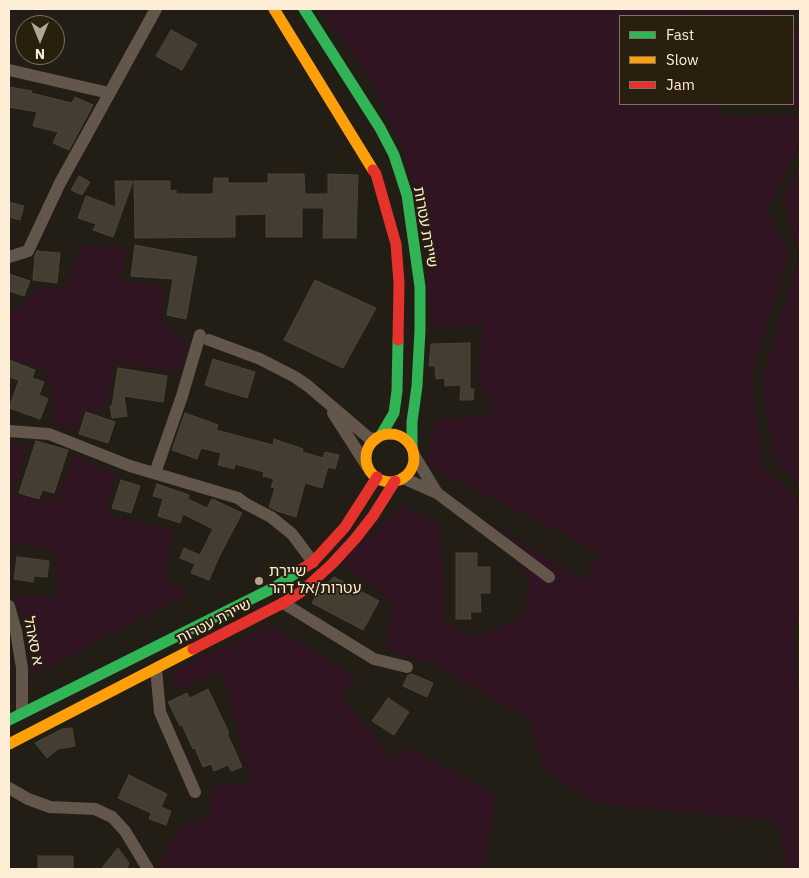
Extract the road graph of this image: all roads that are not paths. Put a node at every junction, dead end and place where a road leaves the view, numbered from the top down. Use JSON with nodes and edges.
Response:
{"nodes":[{"id":1,"x":156,"y":9,"type":"edge"},
{"id":2,"x":274,"y":9,"type":"edge"},
{"id":3,"x":304,"y":9,"type":"edge"},
{"id":4,"x":9,"y":70,"type":"edge"},
{"id":5,"x":109,"y":93,"type":"junction"},
{"id":6,"x":9,"y":257,"type":"edge"},
{"id":7,"x":323,"y":398,"type":"junction"},
{"id":8,"x":9,"y":430,"type":"edge"},
{"id":9,"x":379,"y":437,"type":"junction"},
{"id":10,"x":413,"y":451,"type":"junction"},
{"id":11,"x":367,"y":466,"type":"junction"},
{"id":12,"x":155,"y":473,"type":"junction"},
{"id":13,"x":377,"y":478,"type":"junction"},
{"id":14,"x":399,"y":480,"type":"junction"},
{"id":15,"x":437,"y":493,"type":"junction"},
{"id":16,"x":313,"y":562,"type":"junction"},
{"id":17,"x":549,"y":577,"type":"dead end"},
{"id":18,"x":283,"y":603,"type":"junction"},
{"id":19,"x":9,"y":606,"type":"edge"},
{"id":20,"x":406,"y":667,"type":"dead end"},
{"id":21,"x":156,"y":669,"type":"junction"},
{"id":22,"x":22,"y":712,"type":"junction"},
{"id":23,"x":9,"y":720,"type":"edge"},
{"id":24,"x":9,"y":744,"type":"edge"},
{"id":25,"x":9,"y":788,"type":"edge"},
{"id":26,"x":195,"y":792,"type":"dead end"},
{"id":27,"x":148,"y":869,"type":"edge"}],
"edges":[{"from":1,"to":5,"type":"street"},
{"from":2,"to":9,"type":"main road","name":"שיירת עטרות"},
{"from":3,"to":10,"type":"main road","name":"שיירת עטרות"},
{"from":4,"to":5,"type":"street"},
{"from":5,"to":6,"type":"street"},
{"from":7,"to":9,"type":"street"},
{"from":7,"to":11,"type":"street"},
{"from":7,"to":12,"type":"street"},
{"from":8,"to":12,"type":"street"},
{"from":9,"to":10,"type":"main road"},
{"from":9,"to":11,"type":"main road"},
{"from":10,"to":14,"type":"main road"},
{"from":10,"to":15,"type":"street"},
{"from":11,"to":13,"type":"main road"},
{"from":12,"to":16,"type":"street"},
{"from":13,"to":14,"type":"main road"},
{"from":13,"to":16,"type":"main road","name":"שיירת עטרות"},
{"from":14,"to":15,"type":"street"},
{"from":14,"to":18,"type":"main road","name":"שיירת עטרות"},
{"from":15,"to":17,"type":"street"},
{"from":16,"to":22,"type":"main road","name":"שיירת עטרות"},
{"from":18,"to":20,"type":"street"},
{"from":18,"to":21,"type":"main road","name":"שיירת עטרות"},
{"from":19,"to":22,"type":"street","name":"א סאהל"},
{"from":21,"to":24,"type":"main road","name":"שיירת עטרות"},
{"from":21,"to":26,"type":"street"},
{"from":22,"to":23,"type":"main road","name":"שיירת עטרות"},
{"from":25,"to":27,"type":"street"}]}
